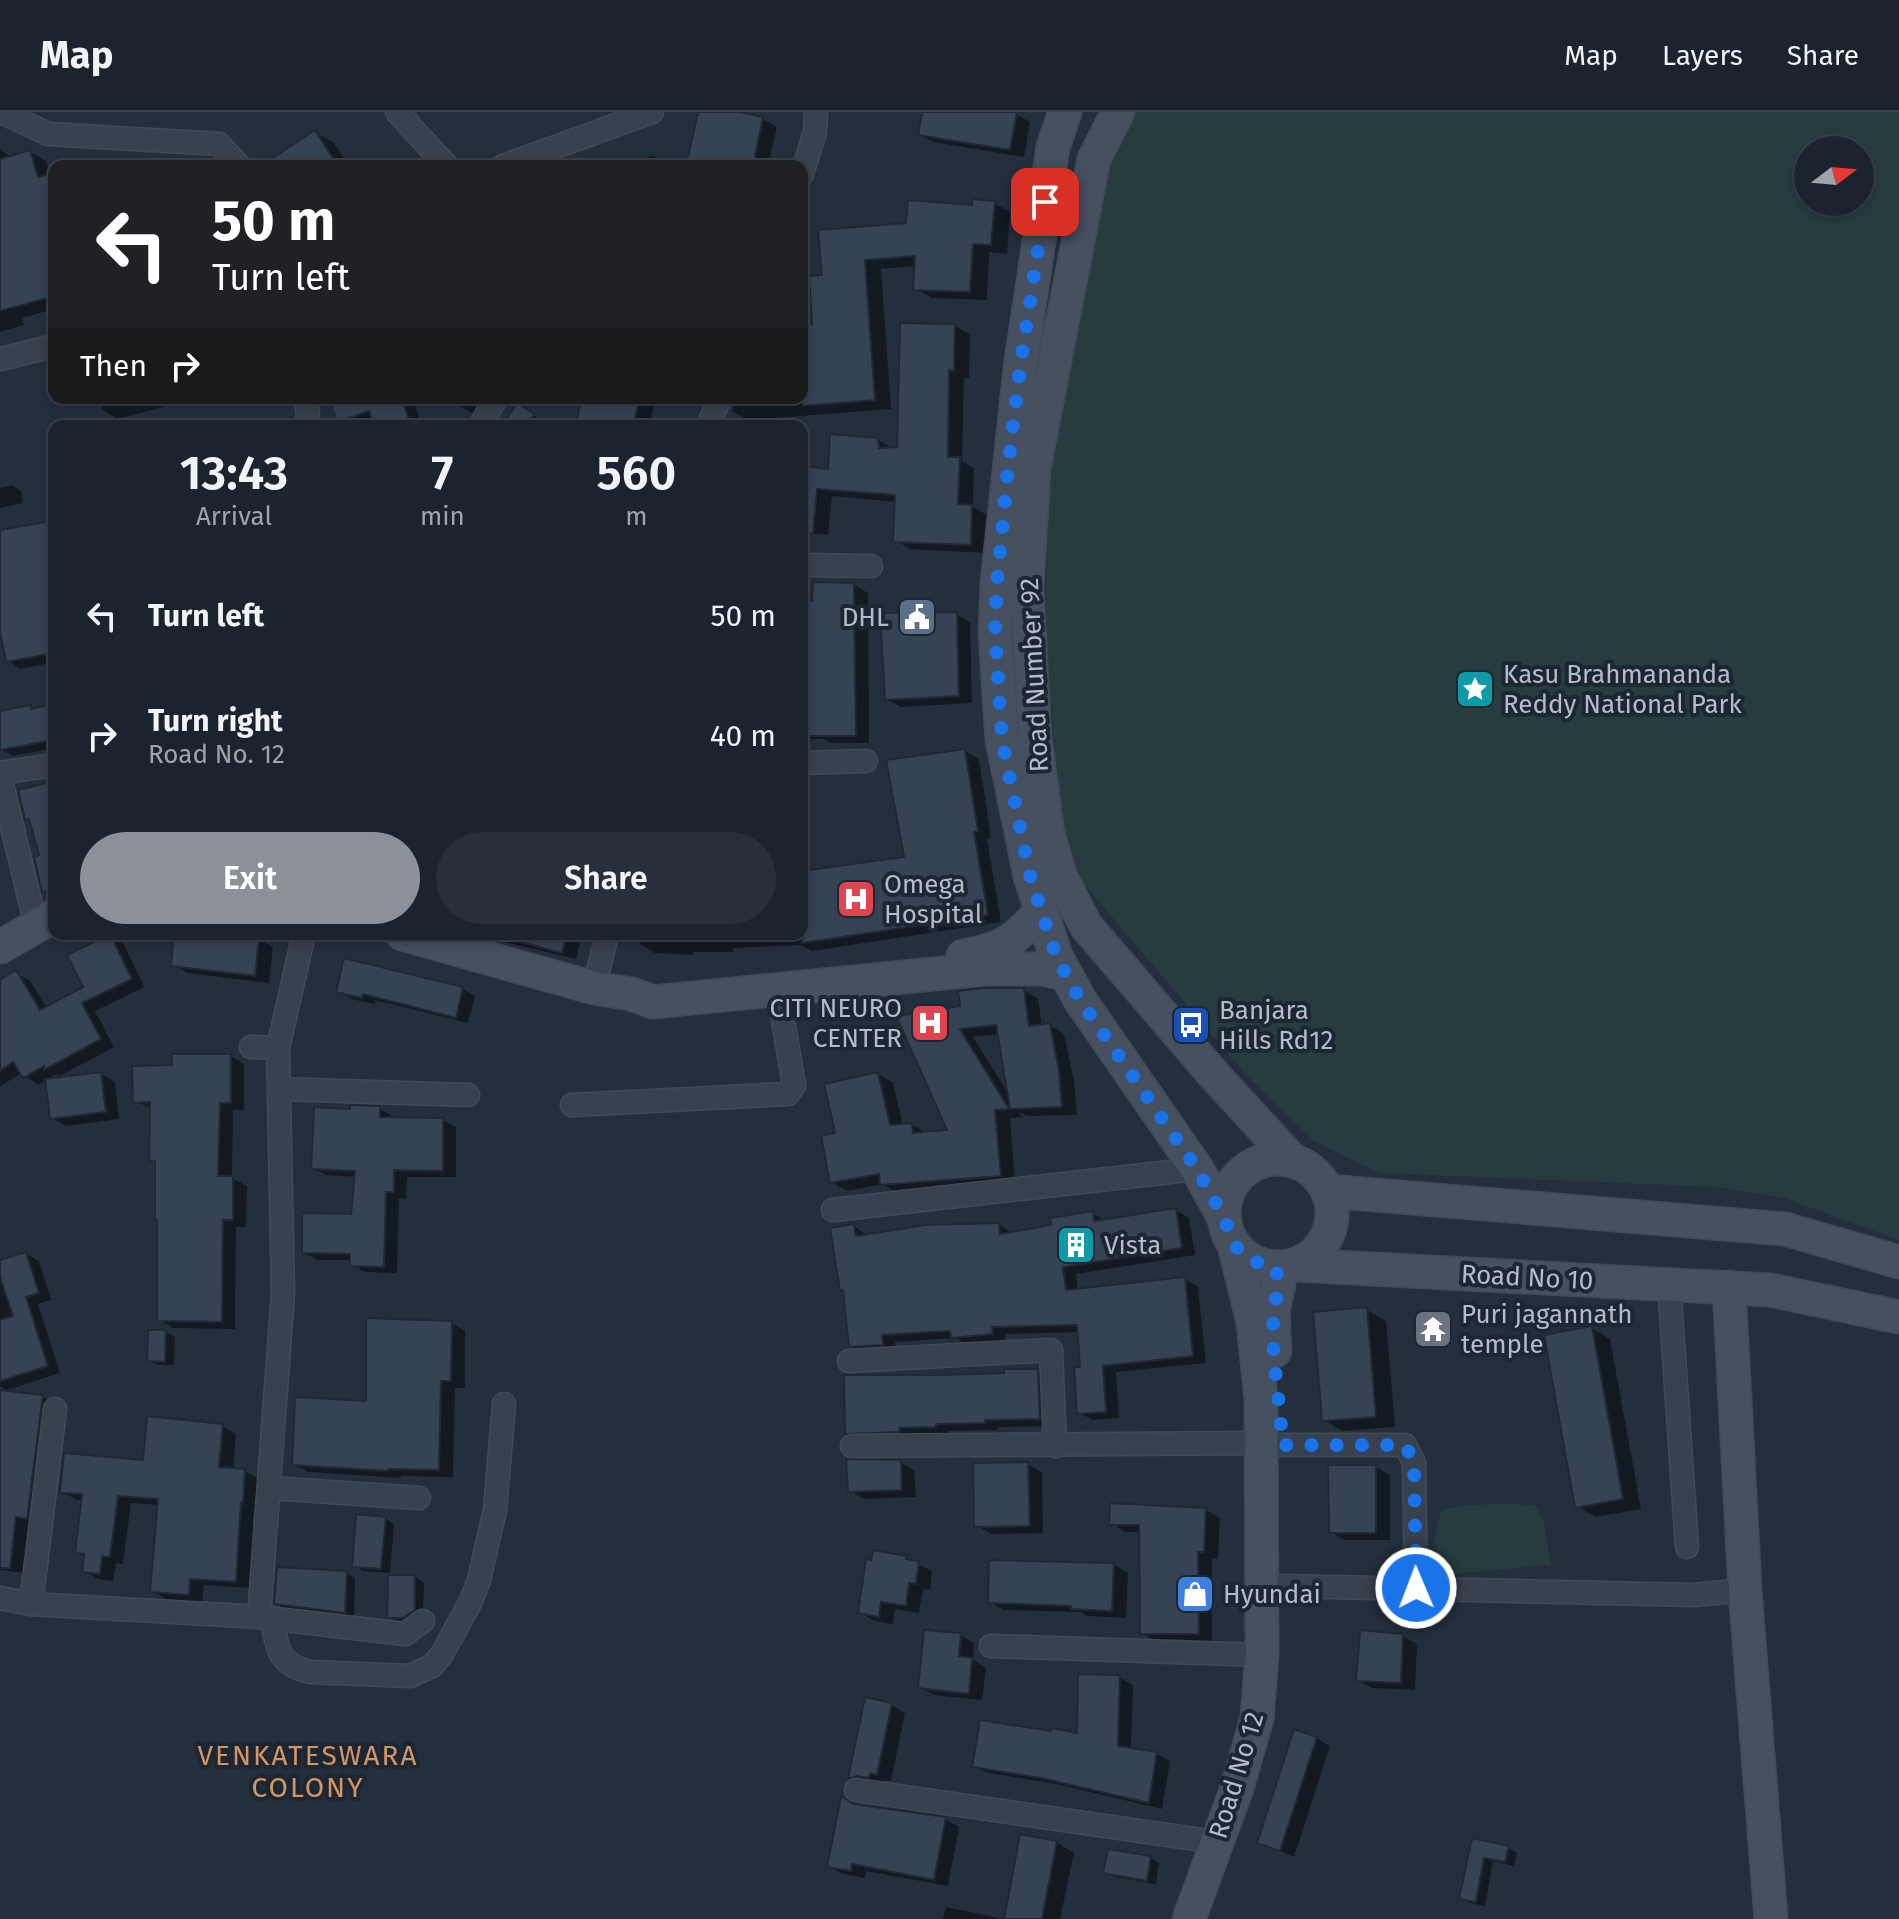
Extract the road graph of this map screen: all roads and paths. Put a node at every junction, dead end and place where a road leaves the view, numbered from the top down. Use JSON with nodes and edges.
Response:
{"nodes":[{"id":1,"x":1,"y":112,"type":"edge"},
{"id":2,"x":397,"y":112,"type":"edge"},
{"id":3,"x":652,"y":112,"type":"edge"},
{"id":4,"x":816,"y":112,"type":"edge"},
{"id":5,"x":1065,"y":112,"type":"edge"},
{"id":6,"x":1118,"y":112,"type":"edge"},
{"id":7,"x":234,"y":160,"type":"edge"},
{"id":8,"x":441,"y":160,"type":"edge"},
{"id":9,"x":520,"y":160,"type":"edge"},
{"id":10,"x":806,"y":160,"type":"edge"},
{"id":11,"x":48,"y":347,"type":"edge"},
{"id":12,"x":0,"y":359,"type":"edge"},
{"id":13,"x":1020,"y":368,"type":"junction"},
{"id":14,"x":1051,"y":375,"type":"junction"},
{"id":15,"x":808,"y":565,"type":"edge"},
{"id":16,"x":871,"y":566,"type":"dead end"},
{"id":17,"x":1035,"y":738,"type":"junction"},
{"id":18,"x":1002,"y":740,"type":"junction"},
{"id":19,"x":866,"y":761,"type":"dead end"},
{"id":20,"x":808,"y":763,"type":"edge"},
{"id":21,"x":48,"y":766,"type":"edge"},
{"id":22,"x":0,"y":774,"type":"edge"},
{"id":23,"x":1041,"y":910,"type":"junction"},
{"id":24,"x":45,"y":921,"type":"edge"},
{"id":25,"x":303,"y":940,"type":"edge"},
{"id":26,"x":423,"y":940,"type":"edge"},
{"id":27,"x":606,"y":940,"type":"edge"},
{"id":28,"x":0,"y":947,"type":"edge"},
{"id":29,"x":1066,"y":974,"type":"junction"},
{"id":30,"x":594,"y":988,"type":"junction"},
{"id":31,"x":778,"y":991,"type":"junction"},
{"id":32,"x":631,"y":994,"type":"junction"},
{"id":33,"x":251,"y":1047,"type":"dead end"},
{"id":34,"x":278,"y":1048,"type":"junction"},
{"id":35,"x":279,"y":1089,"type":"junction"},
{"id":36,"x":468,"y":1095,"type":"dead end"},
{"id":37,"x":572,"y":1105,"type":"dead end"},
{"id":38,"x":1294,"y":1162,"type":"junction"},
{"id":39,"x":1197,"y":1169,"type":"junction"},
{"id":40,"x":1327,"y":1191,"type":"junction"},
{"id":41,"x":833,"y":1210,"type":"dead end"},
{"id":42,"x":1229,"y":1232,"type":"junction"},
{"id":43,"x":1899,"y":1262,"type":"edge"},
{"id":44,"x":1286,"y":1266,"type":"junction"},
{"id":45,"x":1669,"y":1284,"type":"junction"},
{"id":46,"x":1729,"y":1287,"type":"junction"},
{"id":47,"x":1899,"y":1317,"type":"edge"},
{"id":48,"x":849,"y":1361,"type":"dead end"},
{"id":49,"x":504,"y":1404,"type":"dead end"},
{"id":50,"x":55,"y":1409,"type":"dead end"},
{"id":51,"x":1271,"y":1444,"type":"junction"},
{"id":52,"x":852,"y":1446,"type":"dead end"},
{"id":53,"x":1055,"y":1446,"type":"junction"},
{"id":54,"x":270,"y":1488,"type":"junction"},
{"id":55,"x":419,"y":1498,"type":"dead end"},
{"id":56,"x":1687,"y":1547,"type":"dead end"},
{"id":57,"x":1282,"y":1586,"type":"junction"},
{"id":58,"x":1416,"y":1588,"type":"junction"},
{"id":59,"x":1745,"y":1590,"type":"junction"},
{"id":60,"x":0,"y":1598,"type":"edge"},
{"id":61,"x":31,"y":1604,"type":"junction"},
{"id":62,"x":266,"y":1618,"type":"junction"},
{"id":63,"x":423,"y":1621,"type":"dead end"},
{"id":64,"x":991,"y":1646,"type":"dead end"},
{"id":65,"x":1262,"y":1655,"type":"junction"},
{"id":66,"x":856,"y":1790,"type":"dead end"},
{"id":67,"x":1216,"y":1842,"type":"junction"},
{"id":68,"x":1189,"y":1919,"type":"edge"},
{"id":69,"x":1210,"y":1919,"type":"edge"},
{"id":70,"x":1771,"y":1919,"type":"edge"}],
"edges":[{"from":1,"to":7,"type":"street"},
{"from":2,"to":8,"type":"street"},
{"from":3,"to":9,"type":"street"},
{"from":4,"to":10,"type":"street"},
{"from":5,"to":13,"type":"main road","name":"Road Number 92"},
{"from":6,"to":14,"type":"main road","name":"Road Number 92"},
{"from":11,"to":12,"type":"street"},
{"from":13,"to":14,"type":"main road"},
{"from":13,"to":18,"type":"main road","name":"Road Number 92"},
{"from":14,"to":17,"type":"main road","name":"Road Number 92"},
{"from":15,"to":16,"type":"street"},
{"from":17,"to":18,"type":"main road"},
{"from":17,"to":38,"type":"main road","name":"Road Number 92"},
{"from":18,"to":23,"type":"main road","name":"Road Number 92"},
{"from":19,"to":20,"type":"street"},
{"from":21,"to":22,"type":"street"},
{"from":22,"to":24,"type":"street"},
{"from":23,"to":29,"type":"main road","name":"Road Number 92"},
{"from":23,"to":32,"type":"main road"},
{"from":24,"to":28,"type":"main road"},
{"from":25,"to":34,"type":"street"},
{"from":26,"to":30,"type":"main road"},
{"from":27,"to":30,"type":"street"},
{"from":29,"to":31,"type":"main road"},
{"from":29,"to":39,"type":"main road","name":"Road Number 92"},
{"from":30,"to":32,"type":"main road"},
{"from":31,"to":32,"type":"main road"},
{"from":31,"to":37,"type":"street"},
{"from":33,"to":34,"type":"street"},
{"from":34,"to":35,"type":"street"},
{"from":35,"to":36,"type":"street"},
{"from":35,"to":54,"type":"street"},
{"from":38,"to":40,"type":"main road"},
{"from":38,"to":42,"type":"main road"},
{"from":39,"to":41,"type":"street"},
{"from":39,"to":42,"type":"main road","name":"Road Number 92"},
{"from":40,"to":43,"type":"main road"},
{"from":40,"to":44,"type":"main road"},
{"from":42,"to":44,"type":"main road"},
{"from":42,"to":51,"type":"main road","name":"Road No 12"},
{"from":44,"to":45,"type":"main road","name":"Road No 10"},
{"from":44,"to":51,"type":"main road"},
{"from":45,"to":46,"type":"main road","name":"Road No 10"},
{"from":45,"to":56,"type":"street"},
{"from":46,"to":47,"type":"main road","name":"Road No 10"},
{"from":46,"to":59,"type":"main road"},
{"from":48,"to":53,"type":"street"},
{"from":49,"to":62,"type":"street"},
{"from":50,"to":61,"type":"street"},
{"from":51,"to":53,"type":"street"},
{"from":51,"to":57,"type":"main road"},
{"from":51,"to":58,"type":"street"},
{"from":51,"to":65,"type":"main road","name":"Road No 12"},
{"from":52,"to":53,"type":"street"},
{"from":54,"to":55,"type":"street"},
{"from":54,"to":62,"type":"street"},
{"from":57,"to":58,"type":"street"},
{"from":57,"to":69,"type":"main road"},
{"from":58,"to":59,"type":"street"},
{"from":59,"to":70,"type":"main road"},
{"from":60,"to":61,"type":"street"},
{"from":61,"to":62,"type":"street"},
{"from":62,"to":63,"type":"street"},
{"from":64,"to":65,"type":"street"},
{"from":65,"to":67,"type":"main road","name":"Road No 12"},
{"from":66,"to":67,"type":"street"},
{"from":67,"to":68,"type":"main road","name":"Road No 12"}]}
